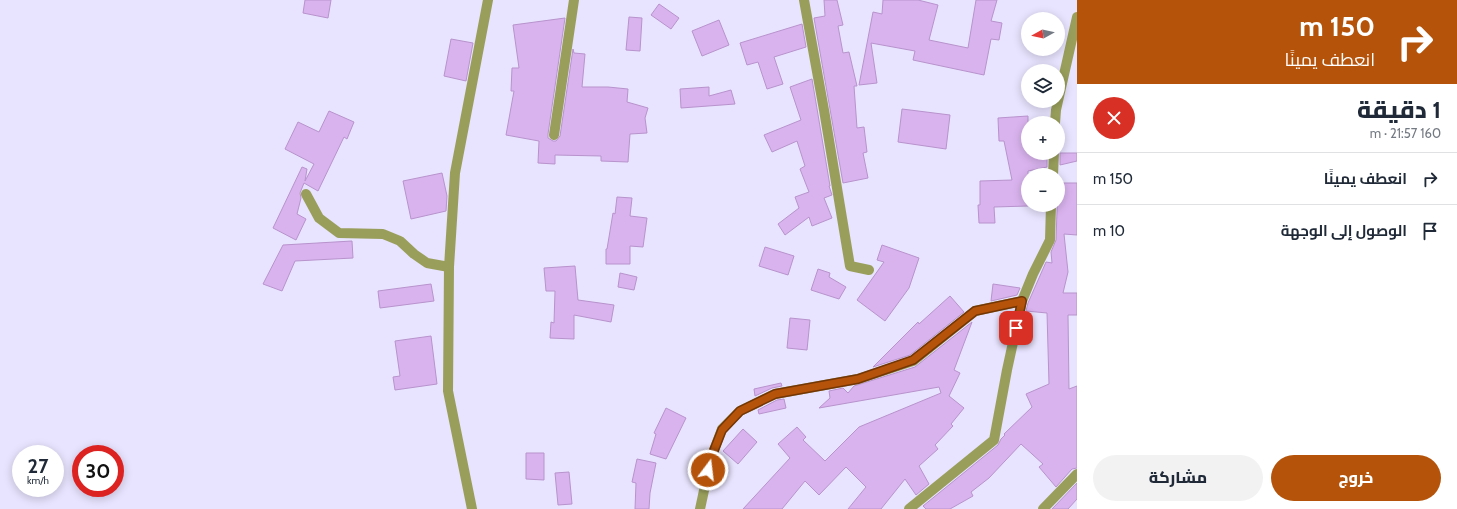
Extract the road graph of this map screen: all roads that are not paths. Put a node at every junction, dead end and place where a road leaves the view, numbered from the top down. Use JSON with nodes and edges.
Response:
{"nodes":[{"id":1,"x":488,"y":0,"type":"edge"},
{"id":2,"x":574,"y":0,"type":"edge"},
{"id":3,"x":804,"y":0,"type":"edge"},
{"id":4,"x":1077,"y":17,"type":"edge"},
{"id":5,"x":1056,"y":116,"type":"edge"},
{"id":6,"x":554,"y":135,"type":"dead end"},
{"id":7,"x":306,"y":194,"type":"dead end"},
{"id":8,"x":1051,"y":212,"type":"edge"},
{"id":9,"x":449,"y":267,"type":"junction"},
{"id":10,"x":868,"y":270,"type":"dead end"},
{"id":11,"x":1022,"y":301,"type":"junction"},
{"id":12,"x":1077,"y":474,"type":"edge"},
{"id":13,"x":472,"y":509,"type":"edge"},
{"id":14,"x":700,"y":509,"type":"edge"},
{"id":15,"x":909,"y":509,"type":"edge"},
{"id":16,"x":1043,"y":509,"type":"edge"}],
"edges":[{"from":1,"to":9,"type":"street"},
{"from":2,"to":6,"type":"street"},
{"from":3,"to":10,"type":"street"},
{"from":4,"to":5,"type":"street"},
{"from":7,"to":9,"type":"street"},
{"from":8,"to":11,"type":"street"},
{"from":9,"to":13,"type":"street"},
{"from":11,"to":14,"type":"street"},
{"from":11,"to":15,"type":"street"},
{"from":12,"to":16,"type":"street"}]}
